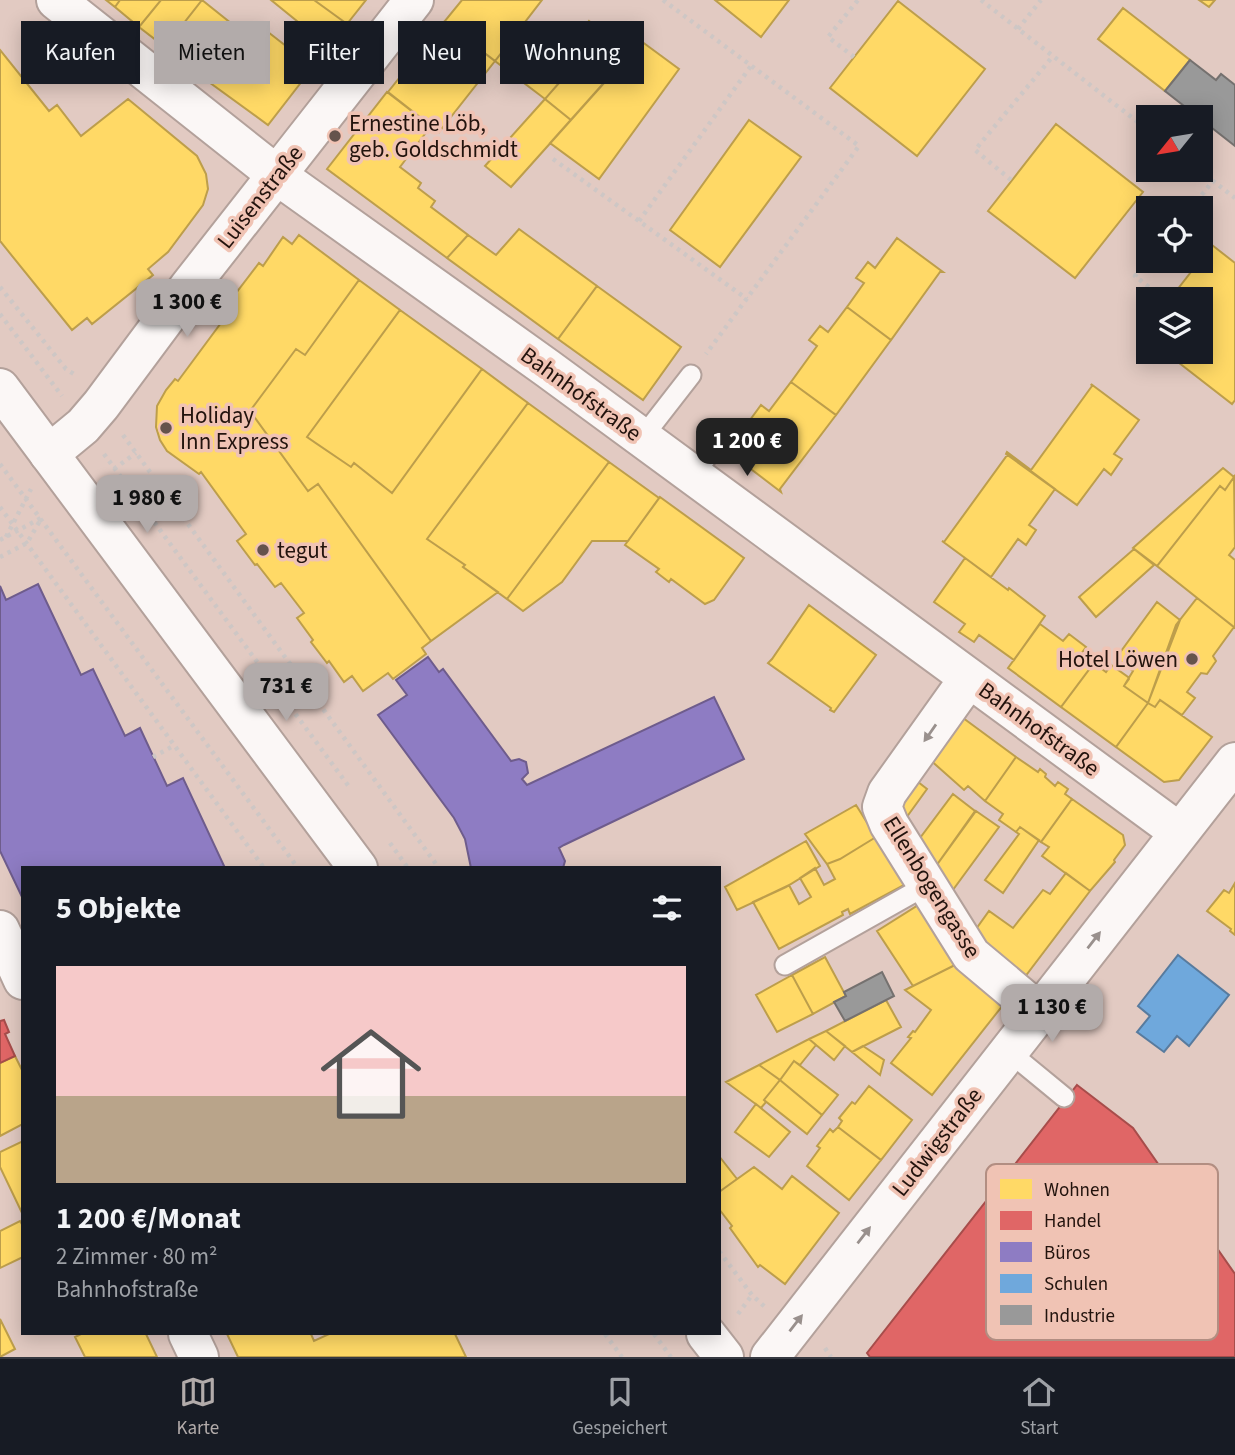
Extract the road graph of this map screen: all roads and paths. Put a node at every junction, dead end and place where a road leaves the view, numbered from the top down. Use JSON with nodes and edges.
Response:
{"nodes":[{"id":1,"x":56,"y":0,"type":"edge"},
{"id":2,"x":414,"y":0,"type":"edge"},
{"id":3,"x":663,"y":0,"type":"edge"},
{"id":4,"x":858,"y":0,"type":"edge"},
{"id":5,"x":981,"y":0,"type":"edge"},
{"id":6,"x":1041,"y":0,"type":"edge"},
{"id":7,"x":1018,"y":29,"type":"junction"},
{"id":8,"x":1053,"y":56,"type":"junction"},
{"id":9,"x":854,"y":57,"type":"dead end"},
{"id":10,"x":751,"y":66,"type":"junction"},
{"id":11,"x":1136,"y":121,"type":"edge"},
{"id":12,"x":553,"y":159,"type":"dead end"},
{"id":13,"x":278,"y":176,"type":"junction"},
{"id":14,"x":1012,"y":180,"type":"dead end"},
{"id":15,"x":1213,"y":181,"type":"edge"},
{"id":16,"x":1212,"y":182,"type":"edge"},
{"id":17,"x":1201,"y":196,"type":"edge"},
{"id":18,"x":1235,"y":198,"type":"edge"},
{"id":19,"x":639,"y":221,"type":"junction"},
{"id":20,"x":1138,"y":273,"type":"edge"},
{"id":21,"x":0,"y":287,"type":"edge"},
{"id":22,"x":1149,"y":287,"type":"edge"},
{"id":23,"x":747,"y":299,"type":"junction"},
{"id":24,"x":0,"y":314,"type":"edge"},
{"id":25,"x":691,"y":375,"type":"joint"},
{"id":26,"x":86,"y":383,"type":"dead end"},
{"id":27,"x":54,"y":385,"type":"dead end"},
{"id":28,"x":0,"y":388,"type":"edge"},
{"id":29,"x":116,"y":425,"type":"dead end"},
{"id":30,"x":722,"y":436,"type":"dead end"},
{"id":31,"x":642,"y":438,"type":"junction"},
{"id":32,"x":49,"y":454,"type":"junction"},
{"id":33,"x":0,"y":464,"type":"edge"},
{"id":34,"x":693,"y":476,"type":"junction"},
{"id":35,"x":126,"y":482,"type":"dead end"},
{"id":36,"x":26,"y":498,"type":"junction"},
{"id":37,"x":0,"y":507,"type":"edge"},
{"id":38,"x":41,"y":518,"type":"junction"},
{"id":39,"x":13,"y":524,"type":"junction"},
{"id":40,"x":17,"y":531,"type":"junction"},
{"id":41,"x":6,"y":537,"type":"junction"},
{"id":42,"x":0,"y":540,"type":"edge"},
{"id":43,"x":27,"y":543,"type":"junction"},
{"id":44,"x":0,"y":557,"type":"edge"},
{"id":45,"x":969,"y":678,"type":"junction"},
{"id":46,"x":175,"y":746,"type":"junction"},
{"id":47,"x":153,"y":757,"type":"dead end"},
{"id":48,"x":1235,"y":762,"type":"edge"},
{"id":49,"x":356,"y":797,"type":"dead end"},
{"id":50,"x":1179,"y":832,"type":"junction"},
{"id":51,"x":386,"y":838,"type":"dead end"},
{"id":52,"x":263,"y":866,"type":"edge"},
{"id":53,"x":297,"y":866,"type":"edge"},
{"id":54,"x":357,"y":866,"type":"edge"},
{"id":55,"x":407,"y":866,"type":"edge"},
{"id":56,"x":438,"y":866,"type":"edge"},
{"id":57,"x":927,"y":885,"type":"junction"},
{"id":58,"x":0,"y":930,"type":"edge"},
{"id":59,"x":785,"y":965,"type":"dead end"},
{"id":60,"x":21,"y":976,"type":"edge"},
{"id":61,"x":1039,"y":1012,"type":"junction"},
{"id":62,"x":1008,"y":1051,"type":"junction"},
{"id":63,"x":1064,"y":1097,"type":"dead end"},
{"id":64,"x":721,"y":1254,"type":"edge"},
{"id":65,"x":773,"y":1315,"type":"dead end"},
{"id":66,"x":188,"y":1335,"type":"edge"},
{"id":67,"x":606,"y":1335,"type":"edge"},
{"id":68,"x":655,"y":1335,"type":"edge"},
{"id":69,"x":707,"y":1335,"type":"edge"},
{"id":70,"x":199,"y":1357,"type":"edge"},
{"id":71,"x":622,"y":1357,"type":"edge"},
{"id":72,"x":671,"y":1357,"type":"edge"},
{"id":73,"x":724,"y":1357,"type":"edge"},
{"id":74,"x":770,"y":1357,"type":"edge"}],
"edges":[{"from":1,"to":13,"type":"street","name":"Bahnhofstraße"},
{"from":2,"to":13,"type":"street","name":"Luisenstraße"},
{"from":3,"to":10,"type":"path"},
{"from":4,"to":9,"type":"path"},
{"from":5,"to":7,"type":"path"},
{"from":6,"to":7,"type":"path"},
{"from":7,"to":8,"type":"path"},
{"from":8,"to":11,"type":"path"},
{"from":8,"to":14,"type":"path"},
{"from":10,"to":19,"type":"path"},
{"from":10,"to":23,"type":"path"},
{"from":12,"to":19,"type":"path"},
{"from":13,"to":31,"type":"street","name":"Bahnhofstraße"},
{"from":13,"to":32,"type":"street","name":"Luisenstraße"},
{"from":15,"to":18,"type":"path"},
{"from":16,"to":17,"type":"path"},
{"from":19,"to":23,"type":"path"},
{"from":20,"to":22,"type":"path"},
{"from":21,"to":26,"type":"path"},
{"from":23,"to":25,"type":"path"},
{"from":24,"to":27,"type":"path"},
{"from":25,"to":31,"type":"lane"},
{"from":28,"to":32,"type":"street"},
{"from":29,"to":56,"type":"path"},
{"from":30,"to":34,"type":"lane"},
{"from":31,"to":34,"type":"street","name":"Bahnhofstraße"},
{"from":32,"to":36,"type":"path"},
{"from":32,"to":54,"type":"street"},
{"from":33,"to":36,"type":"path"},
{"from":34,"to":45,"type":"street","name":"Bahnhofstraße"},
{"from":35,"to":49,"type":"path"},
{"from":36,"to":38,"type":"path"},
{"from":36,"to":39,"type":"path"},
{"from":37,"to":39,"type":"path"},
{"from":38,"to":40,"type":"path"},
{"from":38,"to":43,"type":"path"},
{"from":38,"to":53,"type":"path"},
{"from":39,"to":40,"type":"path"},
{"from":39,"to":41,"type":"path"},
{"from":40,"to":41,"type":"path"},
{"from":40,"to":43,"type":"path"},
{"from":41,"to":42,"type":"path"},
{"from":43,"to":44,"type":"path"},
{"from":43,"to":46,"type":"path"},
{"from":45,"to":50,"type":"street","name":"Bahnhofstraße"},
{"from":45,"to":57,"type":"street","name":"Ellenbogengasse","one_way":true},
{"from":46,"to":47,"type":"path"},
{"from":46,"to":52,"type":"path"},
{"from":48,"to":50,"type":"street","name":"Ludwigstraße"},
{"from":61,"to":50,"type":"street","name":"Ludwigstraße","one_way":true},
{"from":51,"to":55,"type":"path"},
{"from":57,"to":59,"type":"lane"},
{"from":57,"to":61,"type":"street","name":"Ellenbogengasse"},
{"from":58,"to":60,"type":"street"},
{"from":61,"to":62,"type":"street","name":"Ludwigstraße"},
{"from":62,"to":63,"type":"lane"},
{"from":74,"to":62,"type":"street","name":"Ludwigstraße","one_way":true},
{"from":64,"to":65,"type":"path"},
{"from":66,"to":70,"type":"street"},
{"from":67,"to":71,"type":"path"},
{"from":68,"to":72,"type":"path"},
{"from":69,"to":73,"type":"street"}]}
